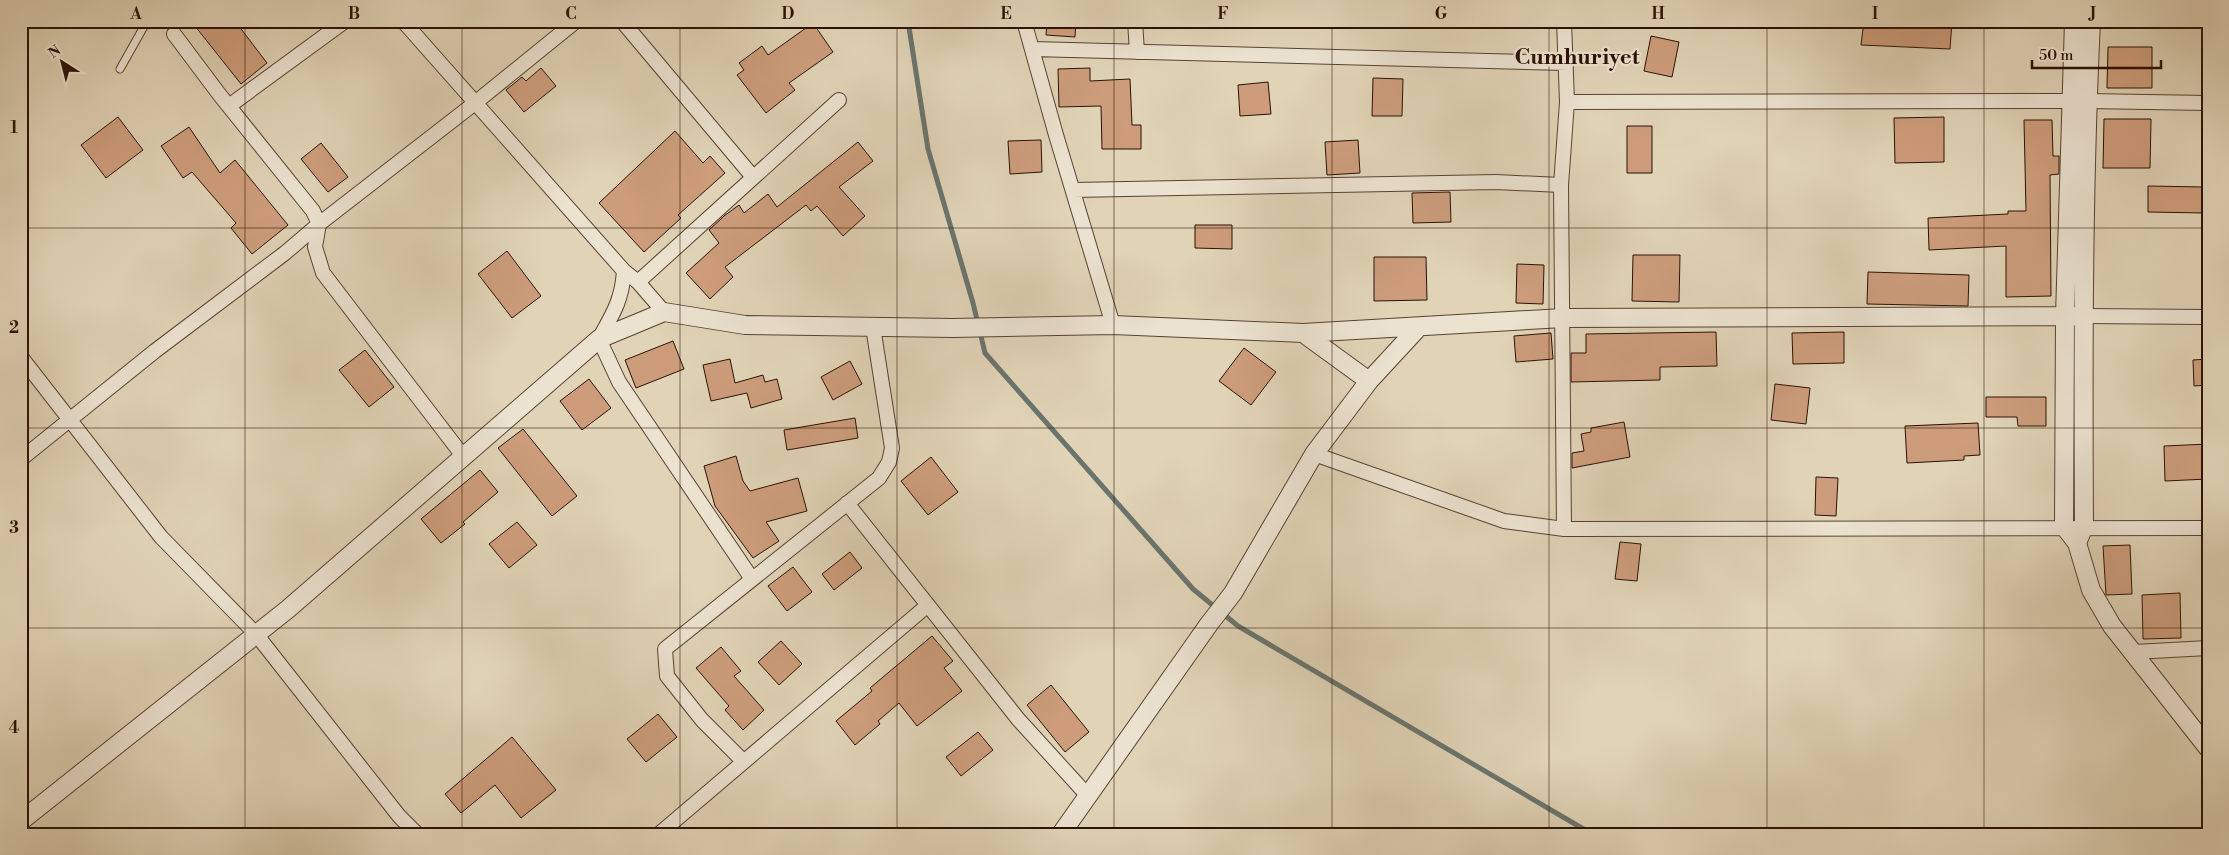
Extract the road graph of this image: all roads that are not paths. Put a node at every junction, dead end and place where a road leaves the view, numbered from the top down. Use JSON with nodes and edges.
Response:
{"nodes":[{"id":1,"x":147,"y":21,"type":"edge"},
{"id":2,"x":345,"y":21,"type":"edge"},
{"id":3,"x":403,"y":21,"type":"edge"},
{"id":4,"x":576,"y":21,"type":"edge"},
{"id":5,"x":622,"y":21,"type":"edge"},
{"id":6,"x":1024,"y":21,"type":"edge"},
{"id":7,"x":1134,"y":21,"type":"edge"},
{"id":8,"x":1564,"y":21,"type":"edge"},
{"id":9,"x":2074,"y":21,"type":"edge"},
{"id":10,"x":2091,"y":21,"type":"edge"},
{"id":11,"x":174,"y":34,"type":"dead end"},
{"id":12,"x":1032,"y":49,"type":"junction"},
{"id":13,"x":1137,"y":52,"type":"junction"},
{"id":14,"x":1567,"y":63,"type":"junction"},
{"id":15,"x":120,"y":69,"type":"dead end"},
{"id":16,"x":839,"y":100,"type":"dead end"},
{"id":17,"x":2079,"y":101,"type":"junction"},
{"id":18,"x":1566,"y":102,"type":"junction"},
{"id":19,"x":475,"y":103,"type":"junction"},
{"id":20,"x":2208,"y":104,"type":"edge"},
{"id":21,"x":229,"y":106,"type":"junction"},
{"id":22,"x":753,"y":177,"type":"junction"},
{"id":23,"x":1561,"y":185,"type":"junction"},
{"id":24,"x":1073,"y":190,"type":"junction"},
{"id":25,"x":319,"y":224,"type":"junction"},
{"id":26,"x":624,"y":271,"type":"junction"},
{"id":27,"x":638,"y":282,"type":"junction"},
{"id":28,"x":664,"y":312,"type":"junction"},
{"id":29,"x":2065,"y":316,"type":"junction"},
{"id":30,"x":2083,"y":316,"type":"junction"},
{"id":31,"x":2208,"y":317,"type":"edge"},
{"id":32,"x":1563,"y":318,"type":"junction"},
{"id":33,"x":1113,"y":325,"type":"junction"},
{"id":34,"x":873,"y":327,"type":"junction"},
{"id":35,"x":1418,"y":328,"type":"junction"},
{"id":36,"x":1303,"y":333,"type":"junction"},
{"id":37,"x":599,"y":339,"type":"junction"},
{"id":38,"x":21,"y":357,"type":"edge"},
{"id":39,"x":1369,"y":381,"type":"junction"},
{"id":40,"x":70,"y":419,"type":"junction"},
{"id":41,"x":1314,"y":454,"type":"junction"},
{"id":42,"x":463,"y":456,"type":"junction"},
{"id":43,"x":21,"y":459,"type":"edge"},
{"id":44,"x":847,"y":503,"type":"junction"},
{"id":45,"x":2064,"y":526,"type":"junction"},
{"id":46,"x":2084,"y":526,"type":"junction"},
{"id":47,"x":1564,"y":528,"type":"junction"},
{"id":48,"x":2208,"y":528,"type":"edge"},
{"id":49,"x":2077,"y":543,"type":"junction"},
{"id":50,"x":752,"y":579,"type":"junction"},
{"id":51,"x":928,"y":605,"type":"junction"},
{"id":52,"x":256,"y":634,"type":"junction"},
{"id":53,"x":2208,"y":648,"type":"edge"},
{"id":54,"x":2134,"y":652,"type":"junction"},
{"id":55,"x":2208,"y":748,"type":"edge"},
{"id":56,"x":743,"y":761,"type":"junction"},
{"id":57,"x":1088,"y":796,"type":"junction"},
{"id":58,"x":21,"y":822,"type":"edge"},
{"id":59,"x":417,"y":834,"type":"edge"},
{"id":60,"x":659,"y":834,"type":"edge"},
{"id":61,"x":1061,"y":834,"type":"edge"}],
"edges":[{"from":1,"to":15,"type":"lane"},
{"from":2,"to":21,"type":"street"},
{"from":3,"to":19,"type":"street"},
{"from":4,"to":19,"type":"street"},
{"from":5,"to":22,"type":"street"},
{"from":6,"to":12,"type":"street"},
{"from":7,"to":13,"type":"street"},
{"from":8,"to":14,"type":"street"},
{"from":9,"to":17,"type":"street"},
{"from":10,"to":17,"type":"street"},
{"from":11,"to":21,"type":"street"},
{"from":12,"to":13,"type":"street"},
{"from":12,"to":24,"type":"street"},
{"from":13,"to":14,"type":"street"},
{"from":14,"to":18,"type":"street"},
{"from":16,"to":22,"type":"street"},
{"from":17,"to":18,"type":"street"},
{"from":17,"to":20,"type":"street"},
{"from":17,"to":29,"type":"street"},
{"from":17,"to":30,"type":"street"},
{"from":18,"to":23,"type":"street"},
{"from":19,"to":25,"type":"street"},
{"from":19,"to":26,"type":"street"},
{"from":21,"to":25,"type":"street"},
{"from":22,"to":27,"type":"street"},
{"from":23,"to":24,"type":"street"},
{"from":23,"to":32,"type":"street"},
{"from":24,"to":33,"type":"street"},
{"from":25,"to":40,"type":"street"},
{"from":25,"to":42,"type":"street"},
{"from":26,"to":27,"type":"street"},
{"from":26,"to":37,"type":"street"},
{"from":27,"to":28,"type":"street"},
{"from":28,"to":34,"type":"street"},
{"from":28,"to":37,"type":"street"},
{"from":29,"to":30,"type":"street"},
{"from":29,"to":32,"type":"street"},
{"from":29,"to":45,"type":"street"},
{"from":30,"to":31,"type":"street"},
{"from":30,"to":46,"type":"street"},
{"from":32,"to":35,"type":"street"},
{"from":32,"to":47,"type":"street"},
{"from":33,"to":34,"type":"street"},
{"from":33,"to":36,"type":"street"},
{"from":34,"to":44,"type":"street"},
{"from":35,"to":36,"type":"street"},
{"from":35,"to":39,"type":"street"},
{"from":36,"to":39,"type":"street"},
{"from":37,"to":42,"type":"street"},
{"from":37,"to":50,"type":"street"},
{"from":38,"to":40,"type":"street"},
{"from":39,"to":41,"type":"street"},
{"from":40,"to":43,"type":"street"},
{"from":40,"to":52,"type":"street"},
{"from":41,"to":47,"type":"street"},
{"from":41,"to":57,"type":"street"},
{"from":42,"to":52,"type":"street"},
{"from":44,"to":50,"type":"street"},
{"from":44,"to":51,"type":"street"},
{"from":45,"to":46,"type":"street"},
{"from":45,"to":47,"type":"street"},
{"from":45,"to":49,"type":"street"},
{"from":46,"to":48,"type":"street"},
{"from":46,"to":49,"type":"street"},
{"from":49,"to":54,"type":"street"},
{"from":50,"to":56,"type":"street"},
{"from":51,"to":56,"type":"street"},
{"from":51,"to":57,"type":"street"},
{"from":52,"to":58,"type":"street"},
{"from":52,"to":59,"type":"street"},
{"from":53,"to":54,"type":"street"},
{"from":54,"to":55,"type":"street"},
{"from":56,"to":60,"type":"street"},
{"from":57,"to":61,"type":"street"}]}
